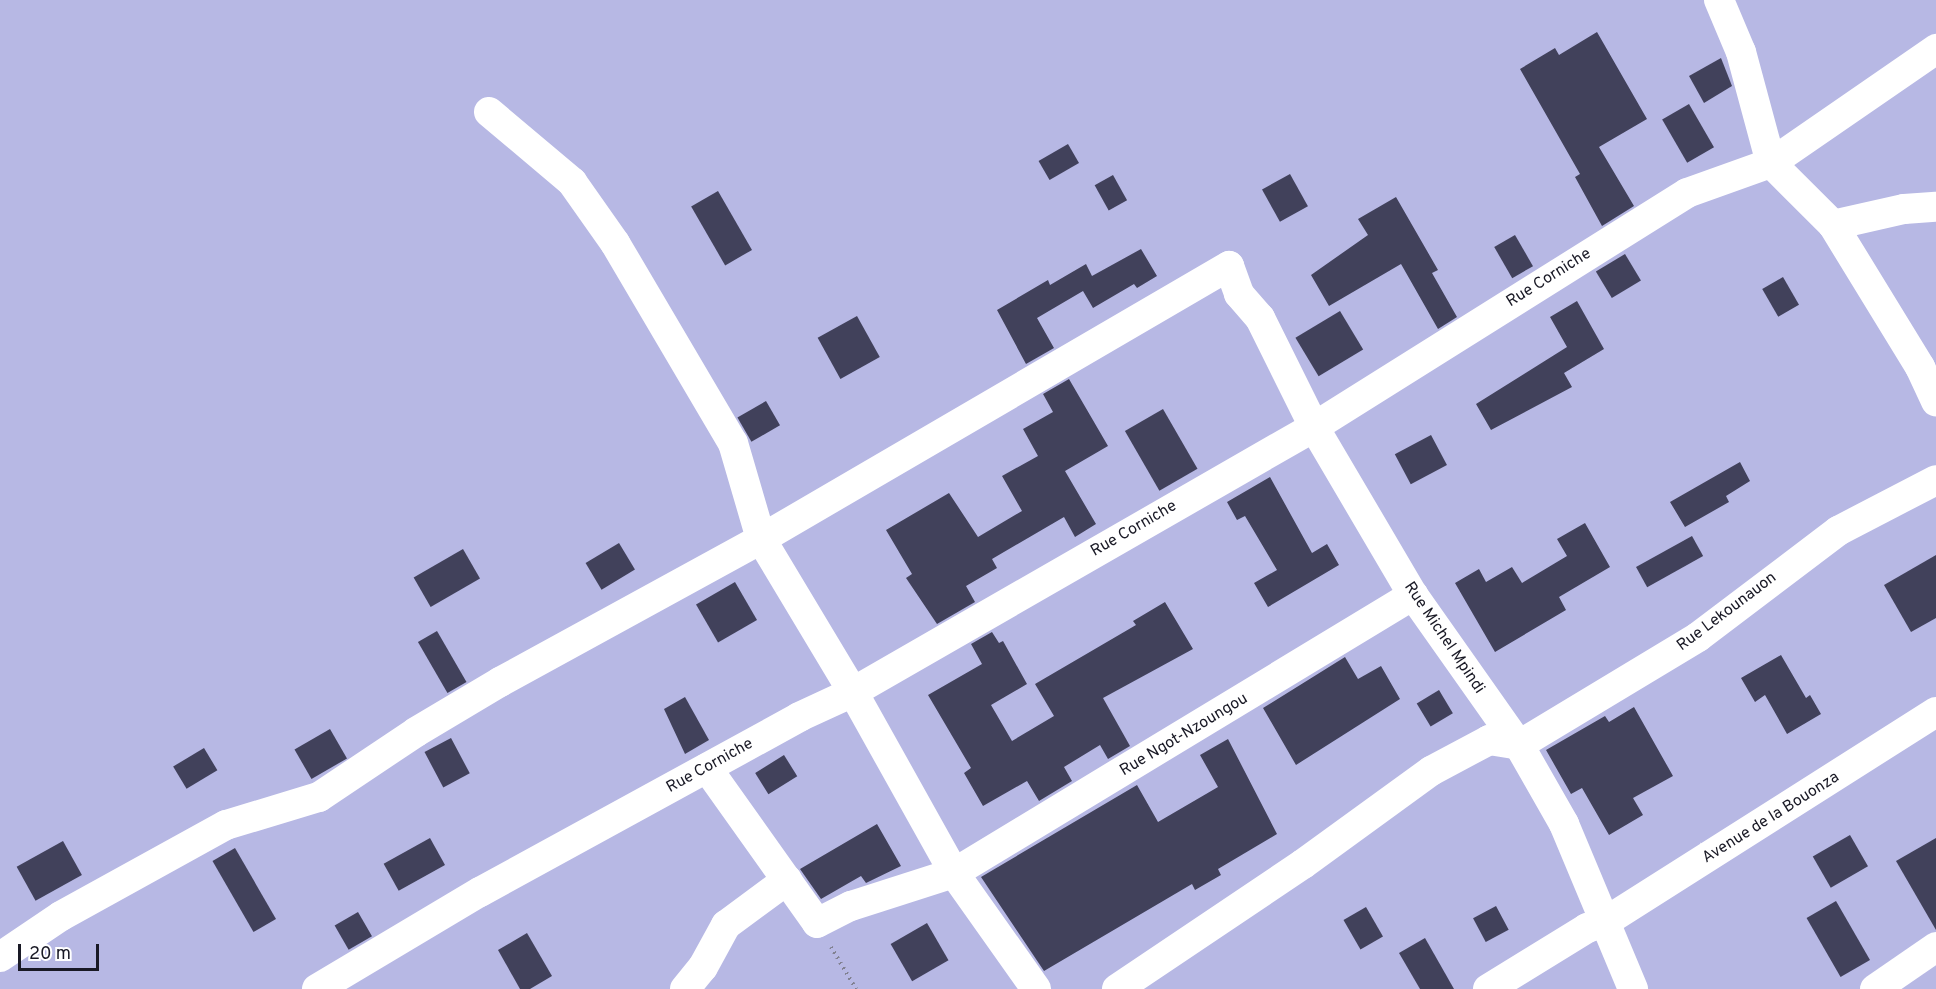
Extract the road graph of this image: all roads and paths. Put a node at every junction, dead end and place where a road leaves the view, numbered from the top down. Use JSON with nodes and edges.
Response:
{"nodes":[{"id":1,"x":1719,"y":0,"type":"edge"},
{"id":2,"x":1936,"y":49,"type":"edge"},
{"id":3,"x":489,"y":112,"type":"dead end"},
{"id":4,"x":1770,"y":163,"type":"junction"},
{"id":5,"x":1936,"y":207,"type":"edge"},
{"id":6,"x":1833,"y":225,"type":"junction"},
{"id":7,"x":1936,"y":402,"type":"edge"},
{"id":8,"x":1314,"y":427,"type":"junction"},
{"id":9,"x":1936,"y":480,"type":"edge"},
{"id":10,"x":761,"y":539,"type":"junction"},
{"id":11,"x":1413,"y":595,"type":"junction"},
{"id":12,"x":854,"y":692,"type":"junction"},
{"id":13,"x":1936,"y":712,"type":"edge"},
{"id":14,"x":1518,"y":745,"type":"junction"},
{"id":15,"x":707,"y":768,"type":"junction"},
{"id":16,"x":954,"y":873,"type":"junction"},
{"id":17,"x":787,"y":880,"type":"junction"},
{"id":18,"x":1605,"y":922,"type":"junction"},
{"id":19,"x":817,"y":923,"type":"junction"},
{"id":20,"x":1936,"y":947,"type":"edge"},
{"id":21,"x":0,"y":957,"type":"edge"},
{"id":22,"x":317,"y":989,"type":"edge"},
{"id":23,"x":684,"y":989,"type":"edge"},
{"id":24,"x":856,"y":989,"type":"edge"},
{"id":25,"x":1036,"y":989,"type":"edge"},
{"id":26,"x":1117,"y":989,"type":"edge"},
{"id":27,"x":1488,"y":989,"type":"edge"},
{"id":28,"x":1633,"y":989,"type":"edge"},
{"id":29,"x":1875,"y":989,"type":"edge"}],
"edges":[{"from":1,"to":4,"type":"street"},
{"from":2,"to":4,"type":"street","name":"Rue Corniche"},
{"from":3,"to":10,"type":"street"},
{"from":4,"to":6,"type":"street"},
{"from":4,"to":8,"type":"street","name":"Rue Corniche"},
{"from":5,"to":6,"type":"street"},
{"from":6,"to":7,"type":"street"},
{"from":8,"to":10,"type":"street","name":"Rue Michel Mpindi"},
{"from":8,"to":11,"type":"street","name":"Rue Michel Mpindi"},
{"from":8,"to":12,"type":"street","name":"Rue Corniche"},
{"from":9,"to":14,"type":"street","name":"Rue Lekounauon"},
{"from":10,"to":12,"type":"street"},
{"from":10,"to":21,"type":"street"},
{"from":11,"to":14,"type":"street","name":"Rue Michel Mpindi"},
{"from":11,"to":16,"type":"street","name":"Rue Ngot-Nzoungou"},
{"from":12,"to":15,"type":"street","name":"Rue Corniche"},
{"from":12,"to":16,"type":"street"},
{"from":13,"to":18,"type":"street","name":"Avenue de la Bouonza"},
{"from":14,"to":18,"type":"street","name":"Rue Michel Mpindi"},
{"from":14,"to":26,"type":"street"},
{"from":15,"to":17,"type":"street"},
{"from":15,"to":22,"type":"street","name":"Rue Corniche"},
{"from":16,"to":19,"type":"street","name":"Rue Ngot-Nzoungou"},
{"from":16,"to":25,"type":"street"},
{"from":17,"to":19,"type":"street"},
{"from":17,"to":23,"type":"street"},
{"from":18,"to":27,"type":"street","name":"Avenue de la Bouonza"},
{"from":18,"to":28,"type":"street","name":"Rue Michel Mpindi"},
{"from":19,"to":24,"type":"path"},
{"from":20,"to":29,"type":"street"}]}
